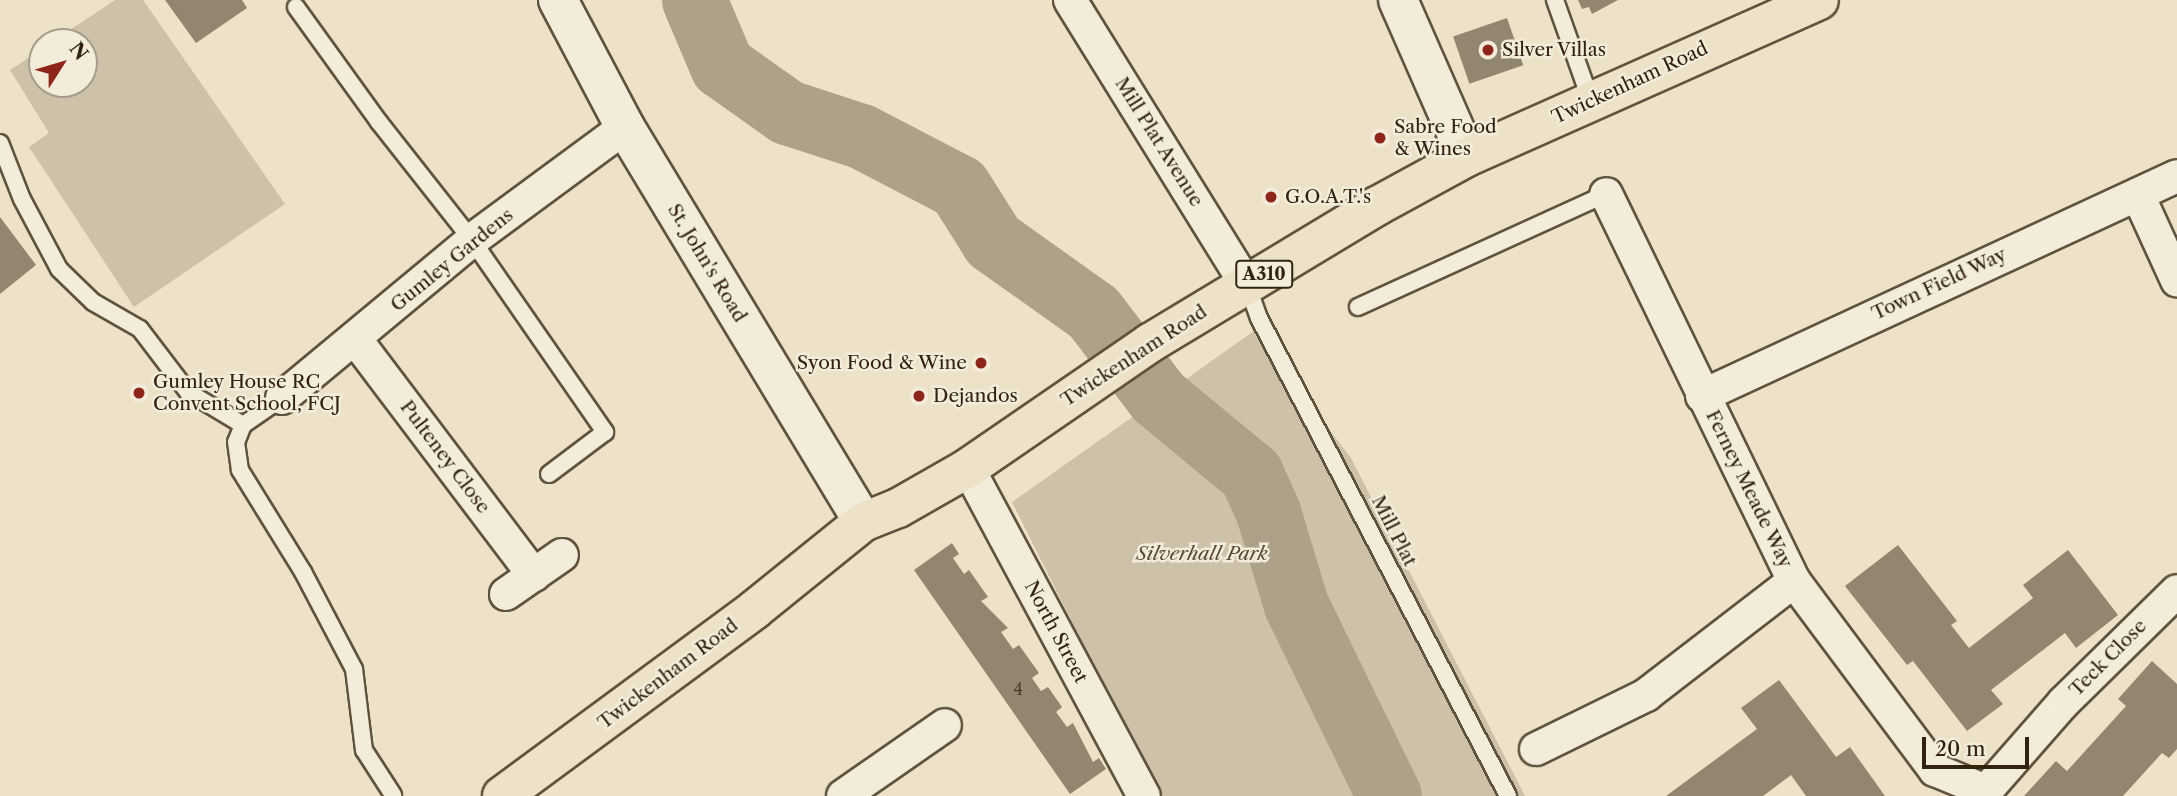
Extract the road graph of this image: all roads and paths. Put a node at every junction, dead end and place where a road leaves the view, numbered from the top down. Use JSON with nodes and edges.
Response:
{"nodes":[{"id":1,"x":558,"y":0,"type":"edge"},
{"id":2,"x":1070,"y":0,"type":"edge"},
{"id":3,"x":1398,"y":0,"type":"edge"},
{"id":4,"x":1555,"y":0,"type":"edge"},
{"id":5,"x":1819,"y":0,"type":"edge"},
{"id":6,"x":296,"y":7,"type":"dead end"},
{"id":7,"x":1591,"y":101,"type":"junction"},
{"id":8,"x":625,"y":127,"type":"junction"},
{"id":9,"x":0,"y":143,"type":"edge"},
{"id":10,"x":1467,"y":157,"type":"junction"},
{"id":11,"x":2177,"y":176,"type":"edge"},
{"id":12,"x":1606,"y":194,"type":"joint"},
{"id":13,"x":2137,"y":195,"type":"junction"},
{"id":14,"x":472,"y":240,"type":"junction"},
{"id":15,"x":2177,"y":280,"type":"edge"},
{"id":16,"x":1247,"y":285,"type":"junction"},
{"id":17,"x":1358,"y":307,"type":"dead end"},
{"id":18,"x":356,"y":340,"type":"junction"},
{"id":19,"x":1702,"y":396,"type":"junction"},
{"id":20,"x":282,"y":398,"type":"joint"},
{"id":21,"x":243,"y":425,"type":"junction"},
{"id":22,"x":968,"y":468,"type":"junction"},
{"id":23,"x":549,"y":474,"type":"dead end"},
{"id":24,"x":863,"y":522,"type":"junction"},
{"id":25,"x":562,"y":555,"type":"dead end"},
{"id":26,"x":534,"y":575,"type":"junction"},
{"id":27,"x":1794,"y":581,"type":"junction"},
{"id":28,"x":2177,"y":591,"type":"edge"},
{"id":29,"x":506,"y":594,"type":"dead end"},
{"id":30,"x":945,"y":725,"type":"dead end"},
{"id":31,"x":1536,"y":749,"type":"dead end"},
{"id":32,"x":1986,"y":794,"type":"edge"},
{"id":33,"x":393,"y":795,"type":"edge"},
{"id":34,"x":502,"y":796,"type":"edge"},
{"id":35,"x":843,"y":796,"type":"edge"},
{"id":36,"x":1144,"y":796,"type":"edge"},
{"id":37,"x":1508,"y":796,"type":"edge"}],
"edges":[{"from":1,"to":8,"type":"main road","name":"St. John's Road"},
{"from":2,"to":16,"type":"street","name":"Mill Plat Avenue"},
{"from":3,"to":10,"type":"main road"},
{"from":4,"to":7,"type":"lane"},
{"from":5,"to":7,"type":"main road","name":"Twickenham Road","number":"A310"},
{"from":6,"to":14,"type":"lane"},
{"from":7,"to":10,"type":"main road","name":"Twickenham Road","number":"A310"},
{"from":8,"to":14,"type":"street","name":"Gumley Gardens"},
{"from":8,"to":24,"type":"main road","name":"St. John's Road"},
{"from":9,"to":21,"type":"lane"},
{"from":10,"to":16,"type":"main road","name":"Twickenham Road","number":"A310"},
{"from":11,"to":13,"type":"street","name":"Town Field Way"},
{"from":12,"to":17,"type":"lane"},
{"from":12,"to":19,"type":"street","name":"Ferney Meade Way"},
{"from":13,"to":15,"type":"street"},
{"from":13,"to":19,"type":"street","name":"Town Field Way"},
{"from":14,"to":18,"type":"street","name":"Gumley Gardens"},
{"from":14,"to":23,"type":"lane"},
{"from":16,"to":22,"type":"main road","name":"Twickenham Road","number":"A310"},
{"from":16,"to":37,"type":"lane","name":"Mill Plat"},
{"from":18,"to":20,"type":"street","name":"Gumley Gardens"},
{"from":18,"to":26,"type":"street","name":"Pulteney Close"},
{"from":19,"to":27,"type":"street","name":"Ferney Meade Way"},
{"from":20,"to":21,"type":"lane"},
{"from":21,"to":33,"type":"lane"},
{"from":22,"to":24,"type":"main road","name":"Twickenham Road","number":"A310"},
{"from":22,"to":36,"type":"street","name":"North Street"},
{"from":24,"to":34,"type":"main road","name":"Twickenham Road","number":"A310"},
{"from":25,"to":26,"type":"street"},
{"from":26,"to":29,"type":"street"},
{"from":27,"to":31,"type":"street","name":"Ferney Meade Way"},
{"from":27,"to":32,"type":"street"},
{"from":28,"to":32,"type":"street","name":"Teck Close"},
{"from":30,"to":35,"type":"street"}]}
